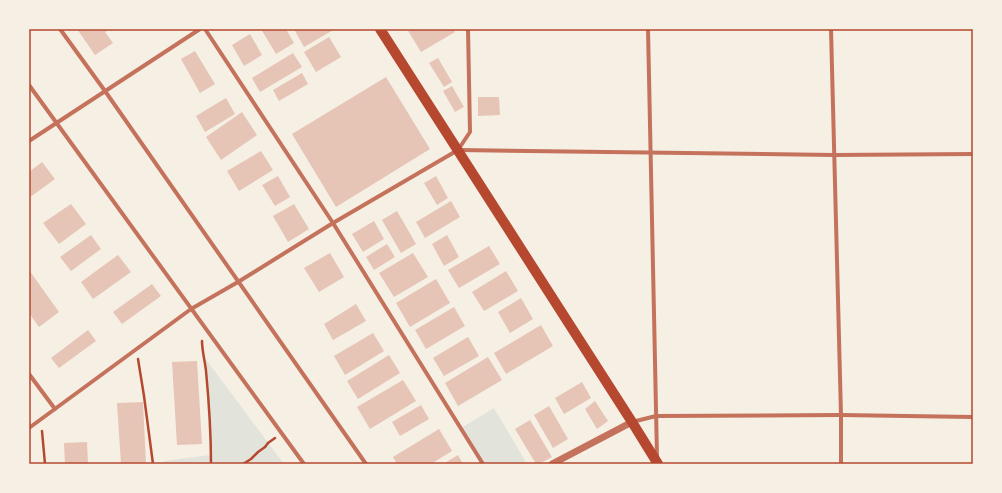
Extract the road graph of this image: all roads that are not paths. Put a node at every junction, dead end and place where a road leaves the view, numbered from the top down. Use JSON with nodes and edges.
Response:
{"nodes":[{"id":1,"x":60,"y":29,"type":"edge"},
{"id":2,"x":200,"y":29,"type":"edge"},
{"id":3,"x":205,"y":29,"type":"edge"},
{"id":4,"x":380,"y":29,"type":"edge"},
{"id":5,"x":468,"y":29,"type":"edge"},
{"id":6,"x":648,"y":29,"type":"edge"},
{"id":7,"x":831,"y":29,"type":"edge"},
{"id":8,"x":29,"y":85,"type":"edge"},
{"id":9,"x":105,"y":91,"type":"junction"},
{"id":10,"x":56,"y":122,"type":"junction"},
{"id":11,"x":29,"y":141,"type":"edge"},
{"id":12,"x":458,"y":150,"type":"junction"},
{"id":13,"x":650,"y":152,"type":"junction"},
{"id":14,"x":973,"y":154,"type":"edge"},
{"id":15,"x":834,"y":155,"type":"junction"},
{"id":16,"x":333,"y":223,"type":"junction"},
{"id":17,"x":238,"y":282,"type":"junction"},
{"id":18,"x":191,"y":309,"type":"junction"},
{"id":19,"x":29,"y":374,"type":"edge"},
{"id":20,"x":55,"y":409,"type":"junction"},
{"id":21,"x":841,"y":415,"type":"junction"},
{"id":22,"x":656,"y":416,"type":"junction"},
{"id":23,"x":973,"y":417,"type":"edge"},
{"id":24,"x":632,"y":422,"type":"junction"},
{"id":25,"x":29,"y":428,"type":"edge"},
{"id":26,"x":657,"y":463,"type":"edge"},
{"id":27,"x":304,"y":464,"type":"edge"},
{"id":28,"x":366,"y":464,"type":"edge"},
{"id":29,"x":482,"y":464,"type":"edge"},
{"id":30,"x":552,"y":464,"type":"edge"},
{"id":31,"x":841,"y":464,"type":"edge"}],
"edges":[{"from":1,"to":9,"type":"street"},
{"from":2,"to":9,"type":"street"},
{"from":3,"to":16,"type":"street"},
{"from":4,"to":12,"type":"main road"},
{"from":5,"to":12,"type":"street"},
{"from":6,"to":13,"type":"street"},
{"from":7,"to":15,"type":"street"},
{"from":8,"to":10,"type":"street"},
{"from":9,"to":10,"type":"street"},
{"from":9,"to":17,"type":"street"},
{"from":10,"to":11,"type":"street"},
{"from":10,"to":18,"type":"street"},
{"from":12,"to":13,"type":"street"},
{"from":12,"to":16,"type":"street"},
{"from":12,"to":24,"type":"main road"},
{"from":13,"to":15,"type":"street"},
{"from":13,"to":22,"type":"street"},
{"from":14,"to":15,"type":"street"},
{"from":15,"to":21,"type":"street"},
{"from":16,"to":17,"type":"street"},
{"from":16,"to":29,"type":"street"},
{"from":17,"to":18,"type":"street"},
{"from":17,"to":28,"type":"street"},
{"from":18,"to":20,"type":"street"},
{"from":18,"to":27,"type":"street"},
{"from":19,"to":20,"type":"street"},
{"from":20,"to":25,"type":"street"},
{"from":21,"to":22,"type":"street"},
{"from":21,"to":23,"type":"street"},
{"from":21,"to":31,"type":"street"},
{"from":22,"to":24,"type":"street"},
{"from":22,"to":26,"type":"street"},
{"from":24,"to":26,"type":"main road"},
{"from":24,"to":30,"type":"street"}]}
